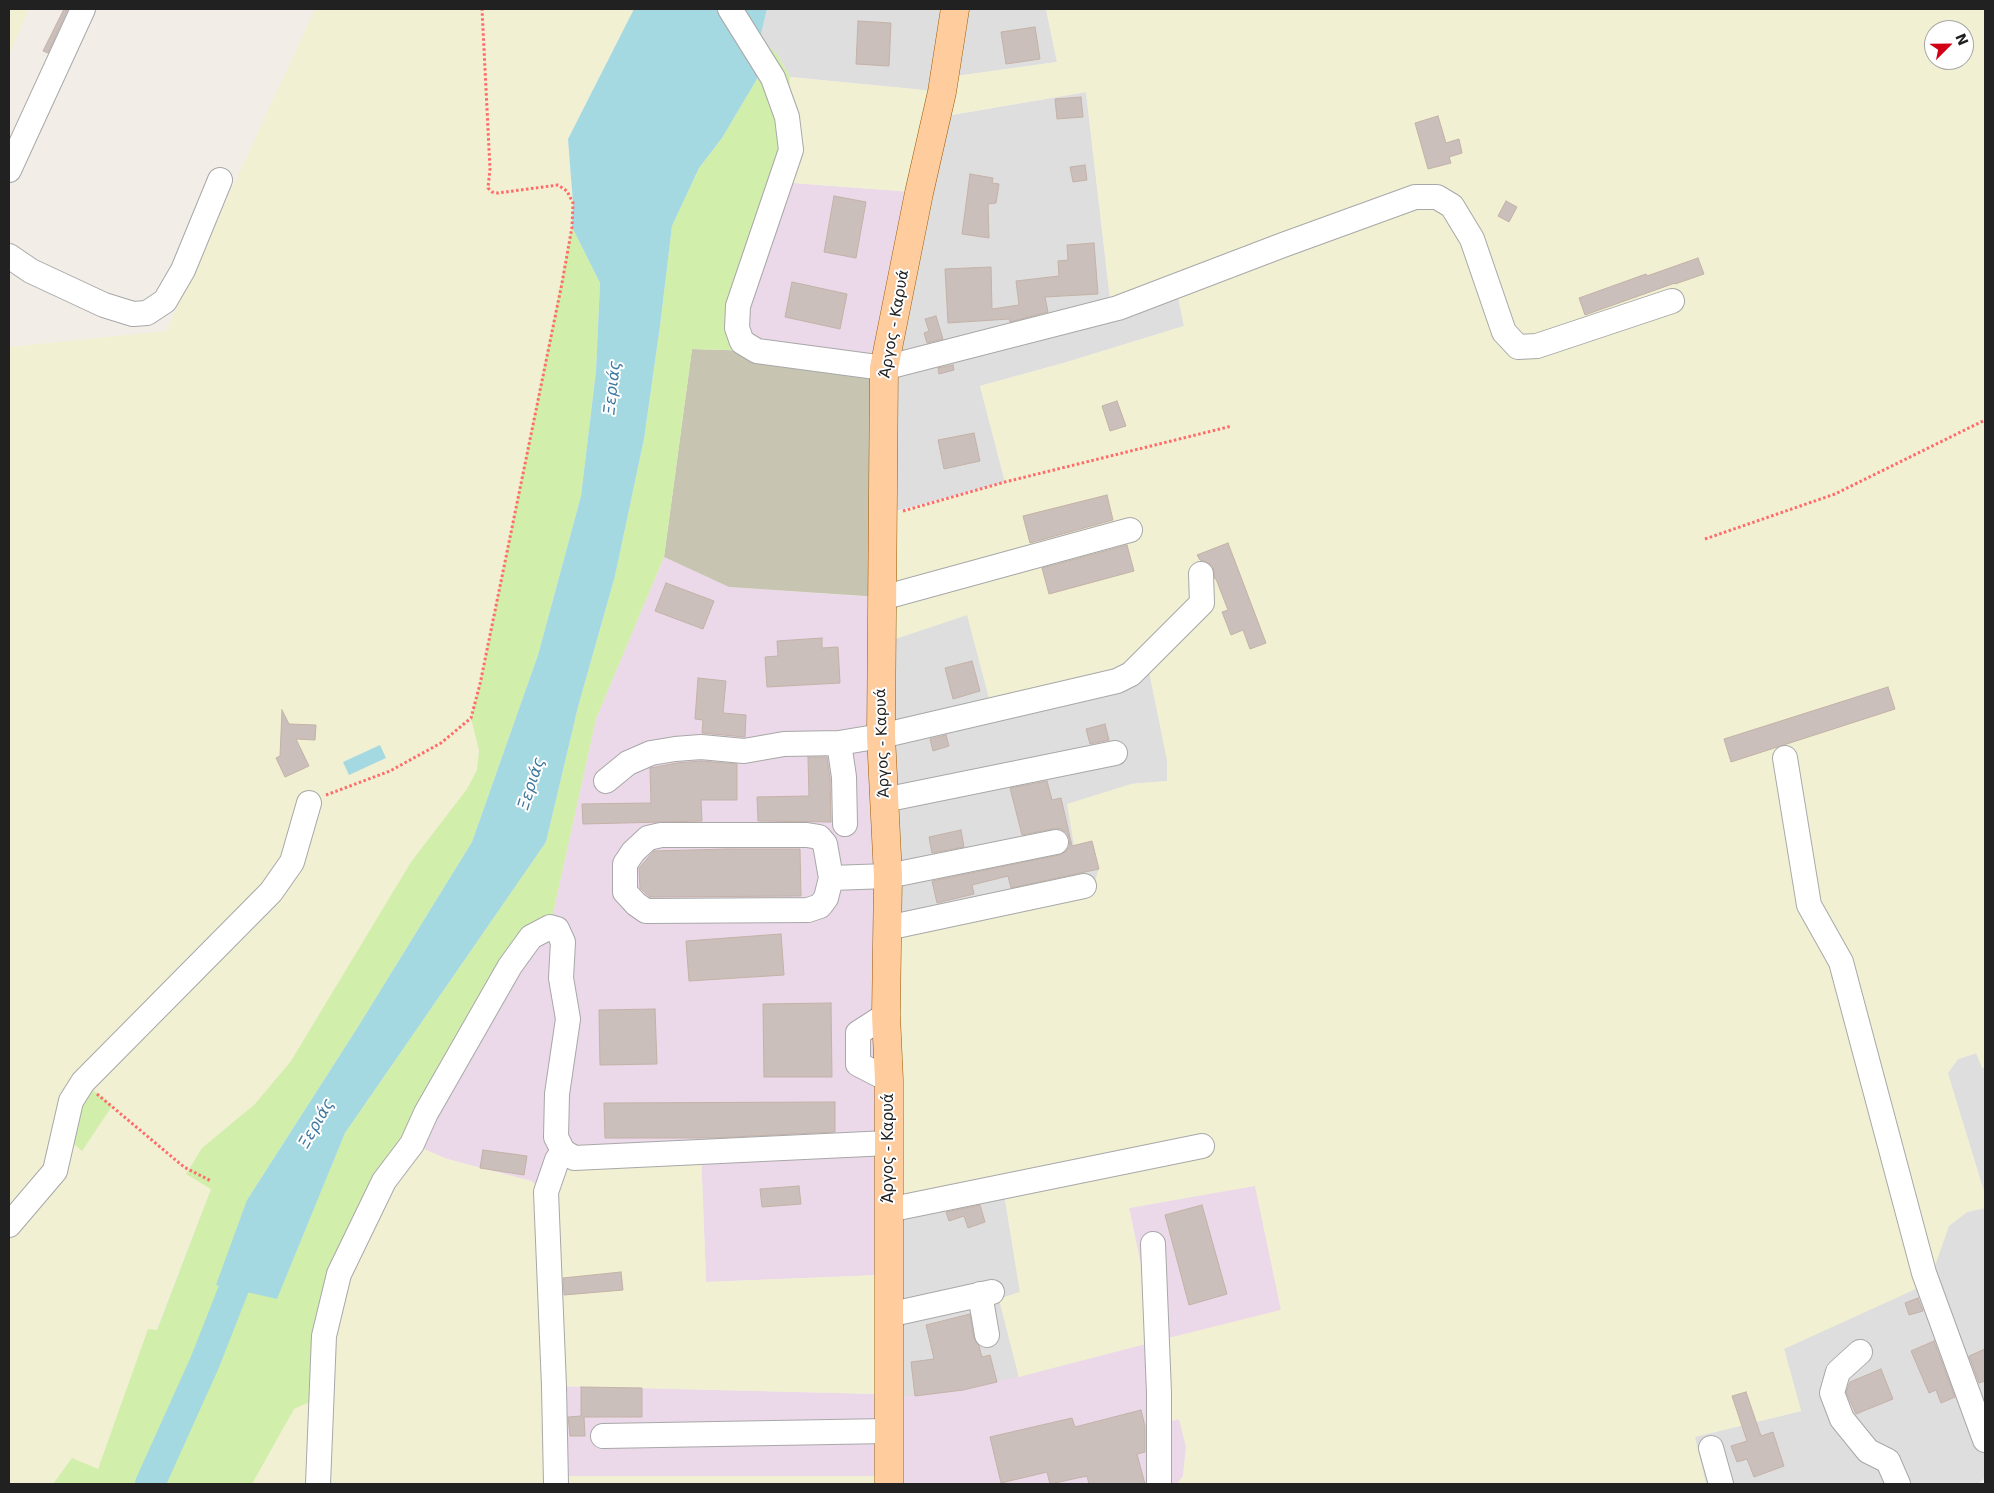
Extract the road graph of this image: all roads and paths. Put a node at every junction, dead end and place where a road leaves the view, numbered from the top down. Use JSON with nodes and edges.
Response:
{"nodes":[{"id":1,"x":83,"y":9,"type":"edge"},
{"id":2,"x":482,"y":9,"type":"edge"},
{"id":3,"x":730,"y":9,"type":"edge"},
{"id":4,"x":955,"y":9,"type":"edge"},
{"id":5,"x":9,"y":170,"type":"edge"},
{"id":6,"x":220,"y":180,"type":"dead end"},
{"id":7,"x":9,"y":256,"type":"edge"},
{"id":8,"x":1672,"y":301,"type":"dead end"},
{"id":9,"x":884,"y":368,"type":"junction"},
{"id":10,"x":1985,"y":420,"type":"edge"},
{"id":11,"x":1232,"y":426,"type":"dead end"},
{"id":12,"x":883,"y":516,"type":"junction"},
{"id":13,"x":1130,"y":530,"type":"dead end"},
{"id":14,"x":1705,"y":539,"type":"dead end"},
{"id":15,"x":1201,"y":574,"type":"dead end"},
{"id":16,"x":882,"y":598,"type":"junction"},
{"id":17,"x":881,"y":736,"type":"junction"},
{"id":18,"x":840,"y":743,"type":"junction"},
{"id":19,"x":1115,"y":753,"type":"dead end"},
{"id":20,"x":1785,"y":758,"type":"dead end"},
{"id":21,"x":606,"y":781,"type":"dead end"},
{"id":22,"x":884,"y":800,"type":"junction"},
{"id":23,"x":309,"y":804,"type":"joint"},
{"id":24,"x":845,"y":824,"type":"dead end"},
{"id":25,"x":1056,"y":842,"type":"dead end"},
{"id":26,"x":888,"y":876,"type":"junction"},
{"id":27,"x":831,"y":878,"type":"junction"},
{"id":28,"x":1084,"y":886,"type":"dead end"},
{"id":29,"x":887,"y":928,"type":"junction"},
{"id":30,"x":83,"y":1082,"type":"junction"},
{"id":31,"x":888,"y":1143,"type":"junction"},
{"id":32,"x":1202,"y":1146,"type":"dead end"},
{"id":33,"x":563,"y":1151,"type":"junction"},
{"id":34,"x":211,"y":1181,"type":"dead end"},
{"id":35,"x":888,"y":1210,"type":"junction"},
{"id":36,"x":9,"y":1225,"type":"edge"},
{"id":37,"x":1153,"y":1244,"type":"dead end"},
{"id":38,"x":888,"y":1315,"type":"junction"},
{"id":39,"x":986,"y":1335,"type":"dead end"},
{"id":40,"x":1860,"y":1352,"type":"dead end"},
{"id":41,"x":888,"y":1431,"type":"junction"},
{"id":42,"x":603,"y":1436,"type":"dead end"},
{"id":43,"x":1985,"y":1440,"type":"edge"},
{"id":44,"x":1711,"y":1448,"type":"dead end"},
{"id":45,"x":318,"y":1484,"type":"edge"},
{"id":46,"x":556,"y":1484,"type":"edge"},
{"id":47,"x":889,"y":1484,"type":"edge"},
{"id":48,"x":1159,"y":1484,"type":"edge"},
{"id":49,"x":1721,"y":1484,"type":"edge"},
{"id":50,"x":1898,"y":1484,"type":"edge"}],
"edges":[{"from":1,"to":5,"type":"street"},
{"from":2,"to":23,"type":"path"},
{"from":3,"to":9,"type":"street"},
{"from":4,"to":9,"type":"main road","name":"Άργος - Καρυά"},
{"from":6,"to":7,"type":"street"},
{"from":8,"to":9,"type":"street"},
{"from":9,"to":12,"type":"main road","name":"Άργος - Καρυά"},
{"from":10,"to":14,"type":"path"},
{"from":11,"to":12,"type":"path"},
{"from":12,"to":16,"type":"main road","name":"Άργος - Καρυά"},
{"from":13,"to":16,"type":"street"},
{"from":15,"to":17,"type":"street"},
{"from":16,"to":17,"type":"main road","name":"Άργος - Καρυά"},
{"from":17,"to":18,"type":"street"},
{"from":17,"to":22,"type":"main road","name":"Άργος - Καρυά"},
{"from":18,"to":21,"type":"street"},
{"from":18,"to":24,"type":"street"},
{"from":19,"to":22,"type":"street"},
{"from":20,"to":43,"type":"street"},
{"from":22,"to":26,"type":"main road","name":"Άργος - Καρυά"},
{"from":23,"to":30,"type":"street"},
{"from":25,"to":26,"type":"street"},
{"from":26,"to":27,"type":"street"},
{"from":26,"to":29,"type":"main road","name":"Άργος - Καρυά"},
{"from":27,"to":27,"type":"street"},
{"from":28,"to":29,"type":"street"},
{"from":29,"to":31,"type":"main road","name":"Άργος - Καρυά"},
{"from":30,"to":34,"type":"path"},
{"from":30,"to":36,"type":"street"},
{"from":31,"to":33,"type":"street"},
{"from":31,"to":35,"type":"main road","name":"Άργος - Καρυά"},
{"from":32,"to":35,"type":"street"},
{"from":33,"to":45,"type":"street"},
{"from":33,"to":46,"type":"street"},
{"from":35,"to":38,"type":"main road","name":"Άργος - Καρυά"},
{"from":37,"to":48,"type":"street"},
{"from":38,"to":39,"type":"street"},
{"from":38,"to":41,"type":"main road","name":"Άργος - Καρυά"},
{"from":40,"to":50,"type":"street"},
{"from":41,"to":42,"type":"street"},
{"from":41,"to":47,"type":"main road","name":"Άργος - Καρυά"},
{"from":44,"to":49,"type":"street"}]}
